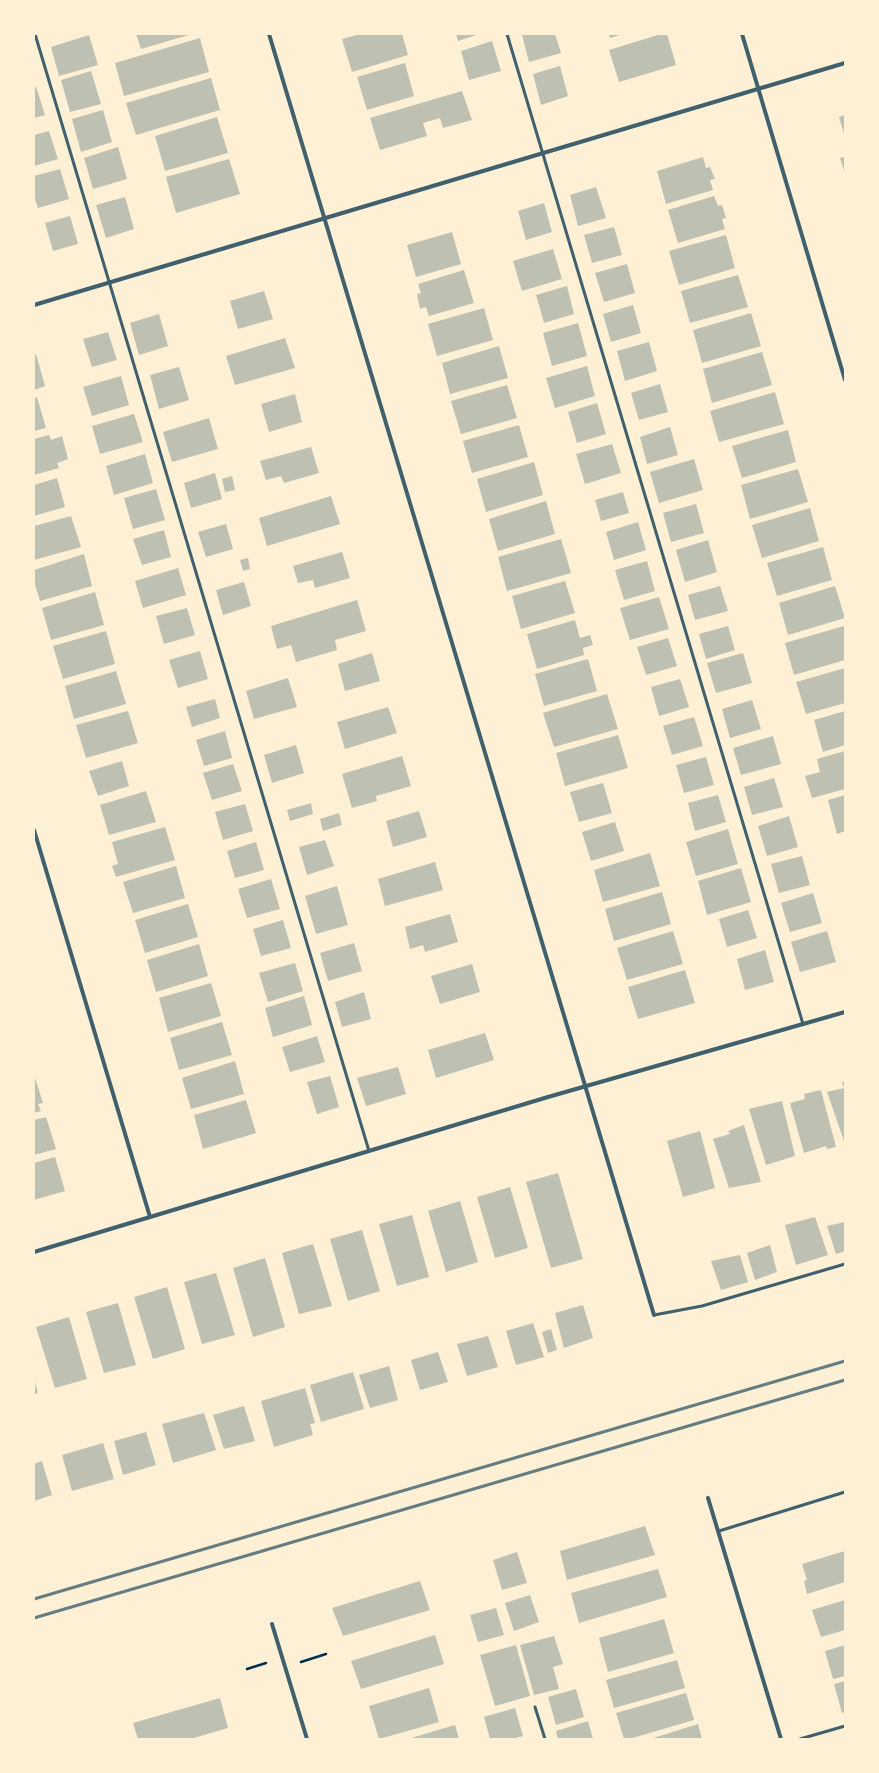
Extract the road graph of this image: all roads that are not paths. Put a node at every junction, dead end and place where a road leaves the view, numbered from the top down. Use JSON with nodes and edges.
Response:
{"nodes":[{"id":1,"x":35,"y":34,"type":"edge"},
{"id":2,"x":269,"y":34,"type":"edge"},
{"id":3,"x":507,"y":34,"type":"edge"},
{"id":4,"x":742,"y":34,"type":"edge"},
{"id":5,"x":845,"y":63,"type":"edge"},
{"id":6,"x":757,"y":88,"type":"junction"},
{"id":7,"x":542,"y":153,"type":"junction"},
{"id":8,"x":325,"y":219,"type":"junction"},
{"id":9,"x":109,"y":283,"type":"junction"},
{"id":10,"x":34,"y":305,"type":"edge"},
{"id":11,"x":845,"y":380,"type":"edge"},
{"id":12,"x":34,"y":830,"type":"edge"},
{"id":13,"x":845,"y":1012,"type":"edge"},
{"id":14,"x":803,"y":1024,"type":"junction"},
{"id":15,"x":586,"y":1086,"type":"junction"},
{"id":16,"x":369,"y":1151,"type":"junction"},
{"id":17,"x":150,"y":1217,"type":"junction"},
{"id":18,"x":34,"y":1252,"type":"edge"},
{"id":19,"x":845,"y":1264,"type":"edge"},
{"id":20,"x":654,"y":1315,"type":"joint"},
{"id":21,"x":845,"y":1492,"type":"edge"},
{"id":22,"x":708,"y":1498,"type":"dead end"},
{"id":23,"x":719,"y":1531,"type":"junction"},
{"id":24,"x":272,"y":1624,"type":"dead end"},
{"id":25,"x":535,"y":1707,"type":"dead end"},
{"id":26,"x":845,"y":1726,"type":"edge"},
{"id":27,"x":307,"y":1739,"type":"edge"},
{"id":28,"x":545,"y":1739,"type":"edge"},
{"id":29,"x":781,"y":1739,"type":"edge"},
{"id":30,"x":800,"y":1739,"type":"edge"}],
"edges":[{"from":1,"to":9,"type":"lane"},
{"from":2,"to":8,"type":"street"},
{"from":3,"to":7,"type":"lane"},
{"from":4,"to":6,"type":"street"},
{"from":5,"to":6,"type":"street"},
{"from":6,"to":7,"type":"street"},
{"from":6,"to":11,"type":"street"},
{"from":7,"to":8,"type":"street"},
{"from":7,"to":14,"type":"lane"},
{"from":8,"to":9,"type":"street"},
{"from":8,"to":15,"type":"street"},
{"from":9,"to":10,"type":"street"},
{"from":9,"to":16,"type":"lane"},
{"from":12,"to":17,"type":"street"},
{"from":13,"to":14,"type":"street"},
{"from":14,"to":15,"type":"street"},
{"from":15,"to":16,"type":"street"},
{"from":15,"to":20,"type":"street"},
{"from":16,"to":17,"type":"street"},
{"from":17,"to":18,"type":"street"},
{"from":19,"to":20,"type":"lane"},
{"from":21,"to":23,"type":"lane"},
{"from":22,"to":23,"type":"street"},
{"from":23,"to":29,"type":"street"},
{"from":24,"to":27,"type":"street"},
{"from":25,"to":28,"type":"lane"},
{"from":26,"to":30,"type":"lane"}]}
